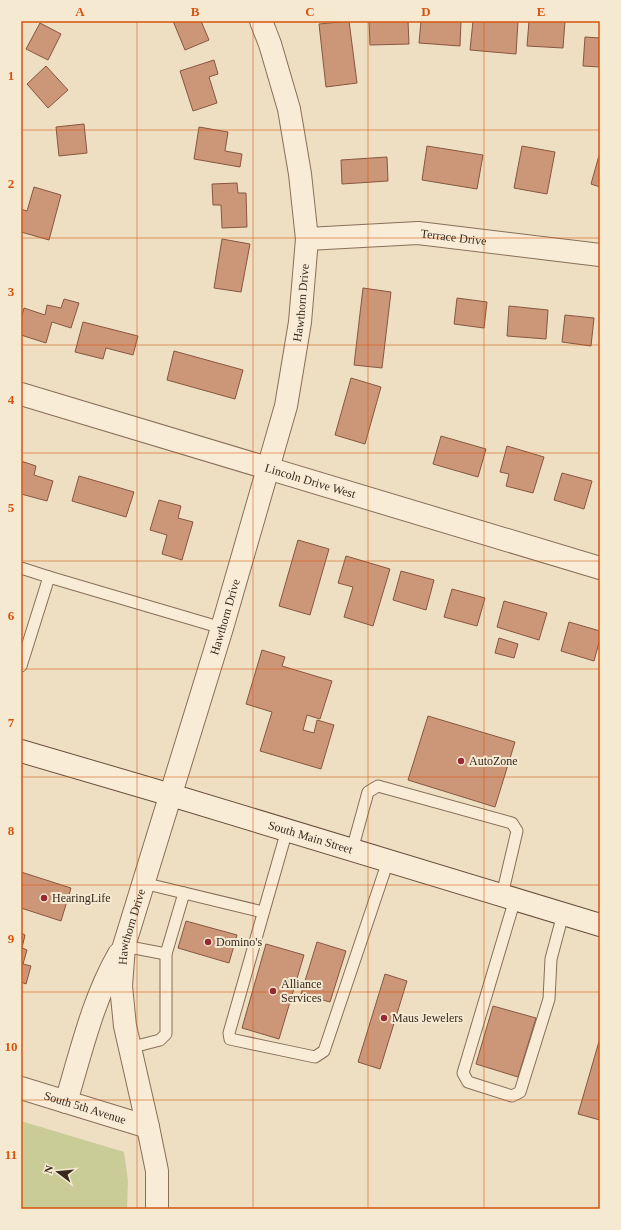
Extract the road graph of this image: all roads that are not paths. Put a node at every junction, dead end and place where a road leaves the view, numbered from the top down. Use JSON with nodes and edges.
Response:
{"nodes":[{"id":1,"x":261,"y":21,"type":"edge"},
{"id":2,"x":307,"y":239,"type":"junction"},
{"id":3,"x":600,"y":255,"type":"edge"},
{"id":4,"x":21,"y":394,"type":"edge"},
{"id":5,"x":268,"y":467,"type":"junction"},
{"id":6,"x":21,"y":568,"type":"edge"},
{"id":7,"x":600,"y":568,"type":"edge"},
{"id":8,"x":49,"y":577,"type":"junction"},
{"id":9,"x":222,"y":628,"type":"junction"},
{"id":10,"x":21,"y":666,"type":"edge"},
{"id":11,"x":21,"y":751,"type":"edge"},
{"id":12,"x":171,"y":795,"type":"junction"},
{"id":13,"x":286,"y":830,"type":"junction"},
{"id":14,"x":352,"y":850,"type":"junction"},
{"id":15,"x":388,"y":861,"type":"junction"},
{"id":16,"x":142,"y":883,"type":"junction"},
{"id":17,"x":184,"y":893,"type":"junction"},
{"id":18,"x":509,"y":897,"type":"junction"},
{"id":19,"x":263,"y":912,"type":"junction"},
{"id":20,"x":563,"y":914,"type":"junction"},
{"id":21,"x":600,"y":925,"type":"edge"},
{"id":22,"x":124,"y":946,"type":"junction"},
{"id":23,"x":166,"y":954,"type":"junction"},
{"id":24,"x":129,"y":1048,"type":"junction"},
{"id":25,"x":21,"y":1088,"type":"edge"},
{"id":26,"x":66,"y":1102,"type":"junction"},
{"id":27,"x":148,"y":1127,"type":"junction"},
{"id":28,"x":157,"y":1209,"type":"edge"}],
"edges":[{"from":1,"to":2,"type":"street","name":"Hawthorn Drive"},
{"from":2,"to":3,"type":"street","name":"Terrace Drive"},
{"from":2,"to":5,"type":"street","name":"Hawthorn Drive"},
{"from":4,"to":5,"type":"street","name":"Lincoln Drive West"},
{"from":5,"to":7,"type":"street","name":"Lincoln Drive West"},
{"from":5,"to":9,"type":"street","name":"Hawthorn Drive"},
{"from":6,"to":8,"type":"lane"},
{"from":8,"to":9,"type":"lane"},
{"from":8,"to":10,"type":"lane"},
{"from":9,"to":12,"type":"street","name":"Hawthorn Drive"},
{"from":11,"to":12,"type":"street","name":"South Main Street"},
{"from":12,"to":13,"type":"street","name":"South Main Street"},
{"from":12,"to":16,"type":"street","name":"Hawthorn Drive"},
{"from":13,"to":14,"type":"street","name":"South Main Street"},
{"from":13,"to":19,"type":"lane"},
{"from":14,"to":15,"type":"street","name":"South Main Street"},
{"from":14,"to":18,"type":"lane"},
{"from":15,"to":18,"type":"street","name":"South Main Street"},
{"from":15,"to":19,"type":"lane"},
{"from":16,"to":17,"type":"lane"},
{"from":16,"to":22,"type":"street","name":"Hawthorn Drive"},
{"from":17,"to":19,"type":"lane"},
{"from":17,"to":23,"type":"lane"},
{"from":18,"to":20,"type":"street","name":"South Main Street"},
{"from":18,"to":20,"type":"lane"},
{"from":20,"to":21,"type":"street","name":"South Main Street"},
{"from":22,"to":23,"type":"lane"},
{"from":22,"to":24,"type":"street","name":"Hawthorn Drive"},
{"from":22,"to":26,"type":"street"},
{"from":23,"to":24,"type":"lane"},
{"from":24,"to":27,"type":"street","name":"Hawthorn Drive"},
{"from":25,"to":26,"type":"street","name":"South 5th Avenue"},
{"from":26,"to":27,"type":"street","name":"South 5th Avenue"},
{"from":27,"to":28,"type":"street","name":"Hawthorn Drive"}]}
